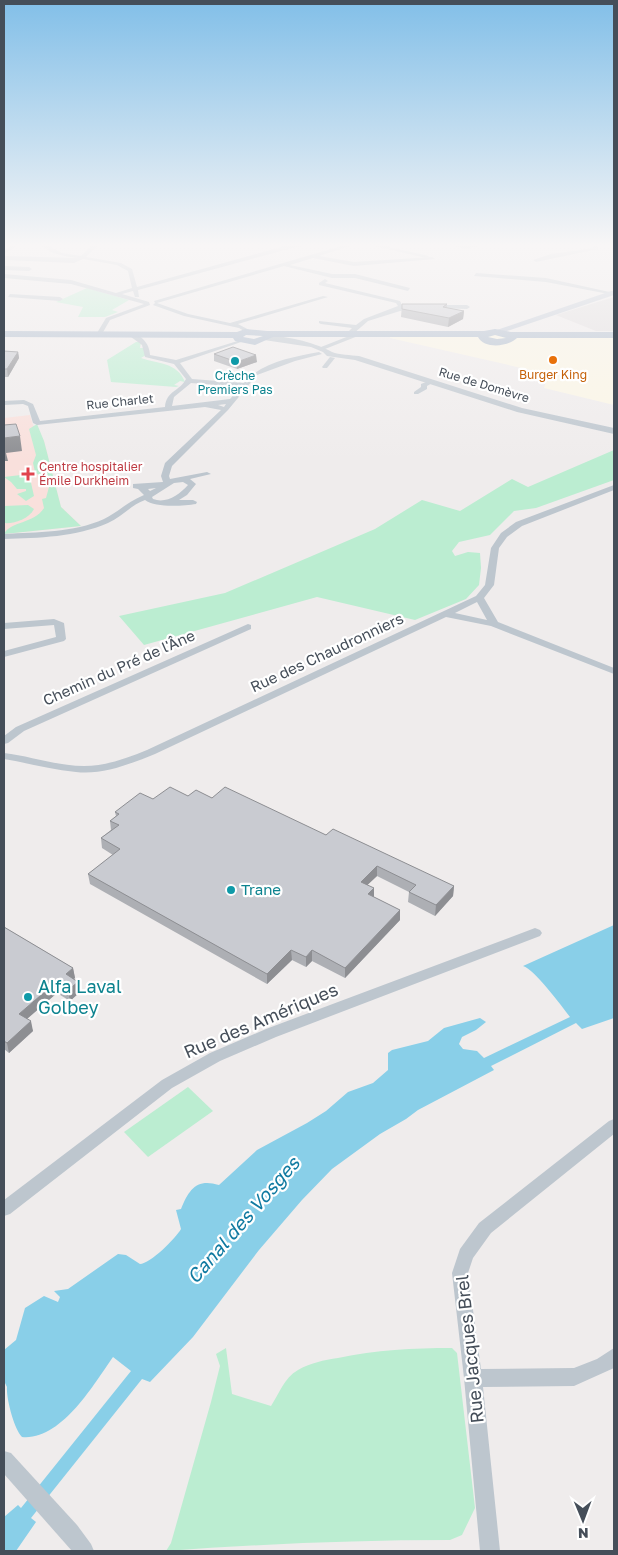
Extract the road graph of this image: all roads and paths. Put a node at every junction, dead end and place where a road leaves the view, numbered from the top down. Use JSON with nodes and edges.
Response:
{"nodes":[{"id":1,"x":114,"y":317,"type":"edge"},
{"id":2,"x":200,"y":317,"type":"edge"},
{"id":3,"x":258,"y":317,"type":"edge"},
{"id":4,"x":376,"y":317,"type":"edge"},
{"id":5,"x":554,"y":317,"type":"edge"},
{"id":6,"x":321,"y":322,"type":"dead end"},
{"id":7,"x":229,"y":325,"type":"junction"},
{"id":8,"x":249,"y":332,"type":"junction"},
{"id":9,"x":355,"y":332,"type":"junction"},
{"id":10,"x":4,"y":334,"type":"edge"},
{"id":11,"x":100,"y":334,"type":"junction"},
{"id":12,"x":129,"y":334,"type":"junction"},
{"id":13,"x":509,"y":334,"type":"junction"},
{"id":14,"x":614,"y":335,"type":"edge"},
{"id":15,"x":267,"y":337,"type":"junction"},
{"id":16,"x":484,"y":337,"type":"junction"},
{"id":17,"x":240,"y":338,"type":"junction"},
{"id":18,"x":322,"y":357,"type":"junction"},
{"id":19,"x":176,"y":362,"type":"junction"},
{"id":20,"x":190,"y":381,"type":"junction"},
{"id":21,"x":430,"y":382,"type":"junction"},
{"id":22,"x":246,"y":385,"type":"junction"},
{"id":23,"x":416,"y":393,"type":"dead end"},
{"id":24,"x":232,"y":401,"type":"junction"},
{"id":25,"x":4,"y":403,"type":"edge"},
{"id":26,"x":205,"y":405,"type":"junction"},
{"id":27,"x":169,"y":408,"type":"junction"},
{"id":28,"x":226,"y":409,"type":"junction"},
{"id":29,"x":614,"y":431,"type":"edge"},
{"id":30,"x":167,"y":471,"type":"junction"},
{"id":31,"x":184,"y":479,"type":"junction"},
{"id":32,"x":168,"y":484,"type":"junction"},
{"id":33,"x":192,"y":484,"type":"junction"},
{"id":34,"x":614,"y":487,"type":"edge"},
{"id":35,"x":184,"y":493,"type":"junction"},
{"id":36,"x":148,"y":496,"type":"junction"},
{"id":37,"x":166,"y":503,"type":"junction"},
{"id":38,"x":156,"y":504,"type":"junction"},
{"id":39,"x":128,"y":506,"type":"junction"},
{"id":40,"x":4,"y":537,"type":"edge"},
{"id":41,"x":479,"y":598,"type":"junction"},
{"id":42,"x":446,"y":614,"type":"junction"},
{"id":43,"x":494,"y":624,"type":"junction"},
{"id":44,"x":4,"y":626,"type":"edge"},
{"id":45,"x":248,"y":627,"type":"dead end"},
{"id":46,"x":4,"y":654,"type":"edge"},
{"id":47,"x":614,"y":671,"type":"edge"},
{"id":48,"x":4,"y":741,"type":"edge"},
{"id":49,"x":4,"y":756,"type":"edge"},
{"id":50,"x":535,"y":933,"type":"dead end"},
{"id":51,"x":614,"y":1125,"type":"edge"},
{"id":52,"x":4,"y":1209,"type":"edge"},
{"id":53,"x":614,"y":1357,"type":"edge"},
{"id":54,"x":473,"y":1378,"type":"junction"},
{"id":55,"x":4,"y":1460,"type":"edge"},
{"id":56,"x":84,"y":1551,"type":"edge"},
{"id":57,"x":490,"y":1551,"type":"edge"}],
"edges":[{"from":1,"to":11,"type":"street"},
{"from":2,"to":7,"type":"street"},
{"from":3,"to":7,"type":"street"},
{"from":4,"to":9,"type":"street"},
{"from":5,"to":13,"type":"main road"},
{"from":6,"to":9,"type":"street"},
{"from":7,"to":8,"type":"street"},
{"from":8,"to":15,"type":"main road"},
{"from":8,"to":17,"type":"main road"},
{"from":9,"to":15,"type":"main road"},
{"from":9,"to":16,"type":"main road"},
{"from":9,"to":18,"type":"street"},
{"from":10,"to":11,"type":"main road"},
{"from":11,"to":12,"type":"main road"},
{"from":12,"to":17,"type":"main road"},
{"from":12,"to":19,"type":"street"},
{"from":13,"to":14,"type":"main road"},
{"from":13,"to":16,"type":"main road"},
{"from":13,"to":16,"type":"main road"},
{"from":15,"to":17,"type":"main road"},
{"from":15,"to":18,"type":"street"},
{"from":17,"to":19,"type":"street"},
{"from":18,"to":21,"type":"street","name":"Rue de Domèvre"},
{"from":18,"to":22,"type":"street"},
{"from":19,"to":20,"type":"street"},
{"from":20,"to":22,"type":"street"},
{"from":20,"to":27,"type":"street"},
{"from":21,"to":23,"type":"street"},
{"from":21,"to":29,"type":"street","name":"Rue de Domèvre"},
{"from":22,"to":24,"type":"street"},
{"from":24,"to":26,"type":"street","name":"Rue Charlet"},
{"from":24,"to":28,"type":"street"},
{"from":25,"to":27,"type":"street","name":"Rue Charlet"},
{"from":26,"to":27,"type":"street","name":"Rue Charlet"},
{"from":26,"to":28,"type":"street","name":"Rue Charlet"},
{"from":28,"to":30,"type":"street"},
{"from":30,"to":31,"type":"street"},
{"from":30,"to":32,"type":"street"},
{"from":31,"to":32,"type":"street"},
{"from":31,"to":33,"type":"street"},
{"from":31,"to":33,"type":"street"},
{"from":32,"to":36,"type":"street"},
{"from":32,"to":36,"type":"street"},
{"from":33,"to":35,"type":"street"},
{"from":34,"to":41,"type":"street"},
{"from":35,"to":37,"type":"street"},
{"from":35,"to":37,"type":"street"},
{"from":36,"to":38,"type":"street"},
{"from":36,"to":39,"type":"street"},
{"from":37,"to":38,"type":"street"},
{"from":38,"to":39,"type":"street"},
{"from":39,"to":40,"type":"street"},
{"from":41,"to":42,"type":"street","name":"Rue des Chaudronniers"},
{"from":41,"to":43,"type":"street"},
{"from":42,"to":43,"type":"street"},
{"from":42,"to":49,"type":"street","name":"Rue des Chaudronniers"},
{"from":43,"to":47,"type":"street"},
{"from":44,"to":46,"type":"street"},
{"from":45,"to":48,"type":"street","name":"Chemin du Pré de l'Âne"},
{"from":50,"to":52,"type":"street","name":"Rue des Amériques"},
{"from":51,"to":54,"type":"street","name":"Rue Jacques Brel"},
{"from":53,"to":54,"type":"street"},
{"from":54,"to":57,"type":"street","name":"Rue Jacques Brel"},
{"from":55,"to":56,"type":"street"}]}
